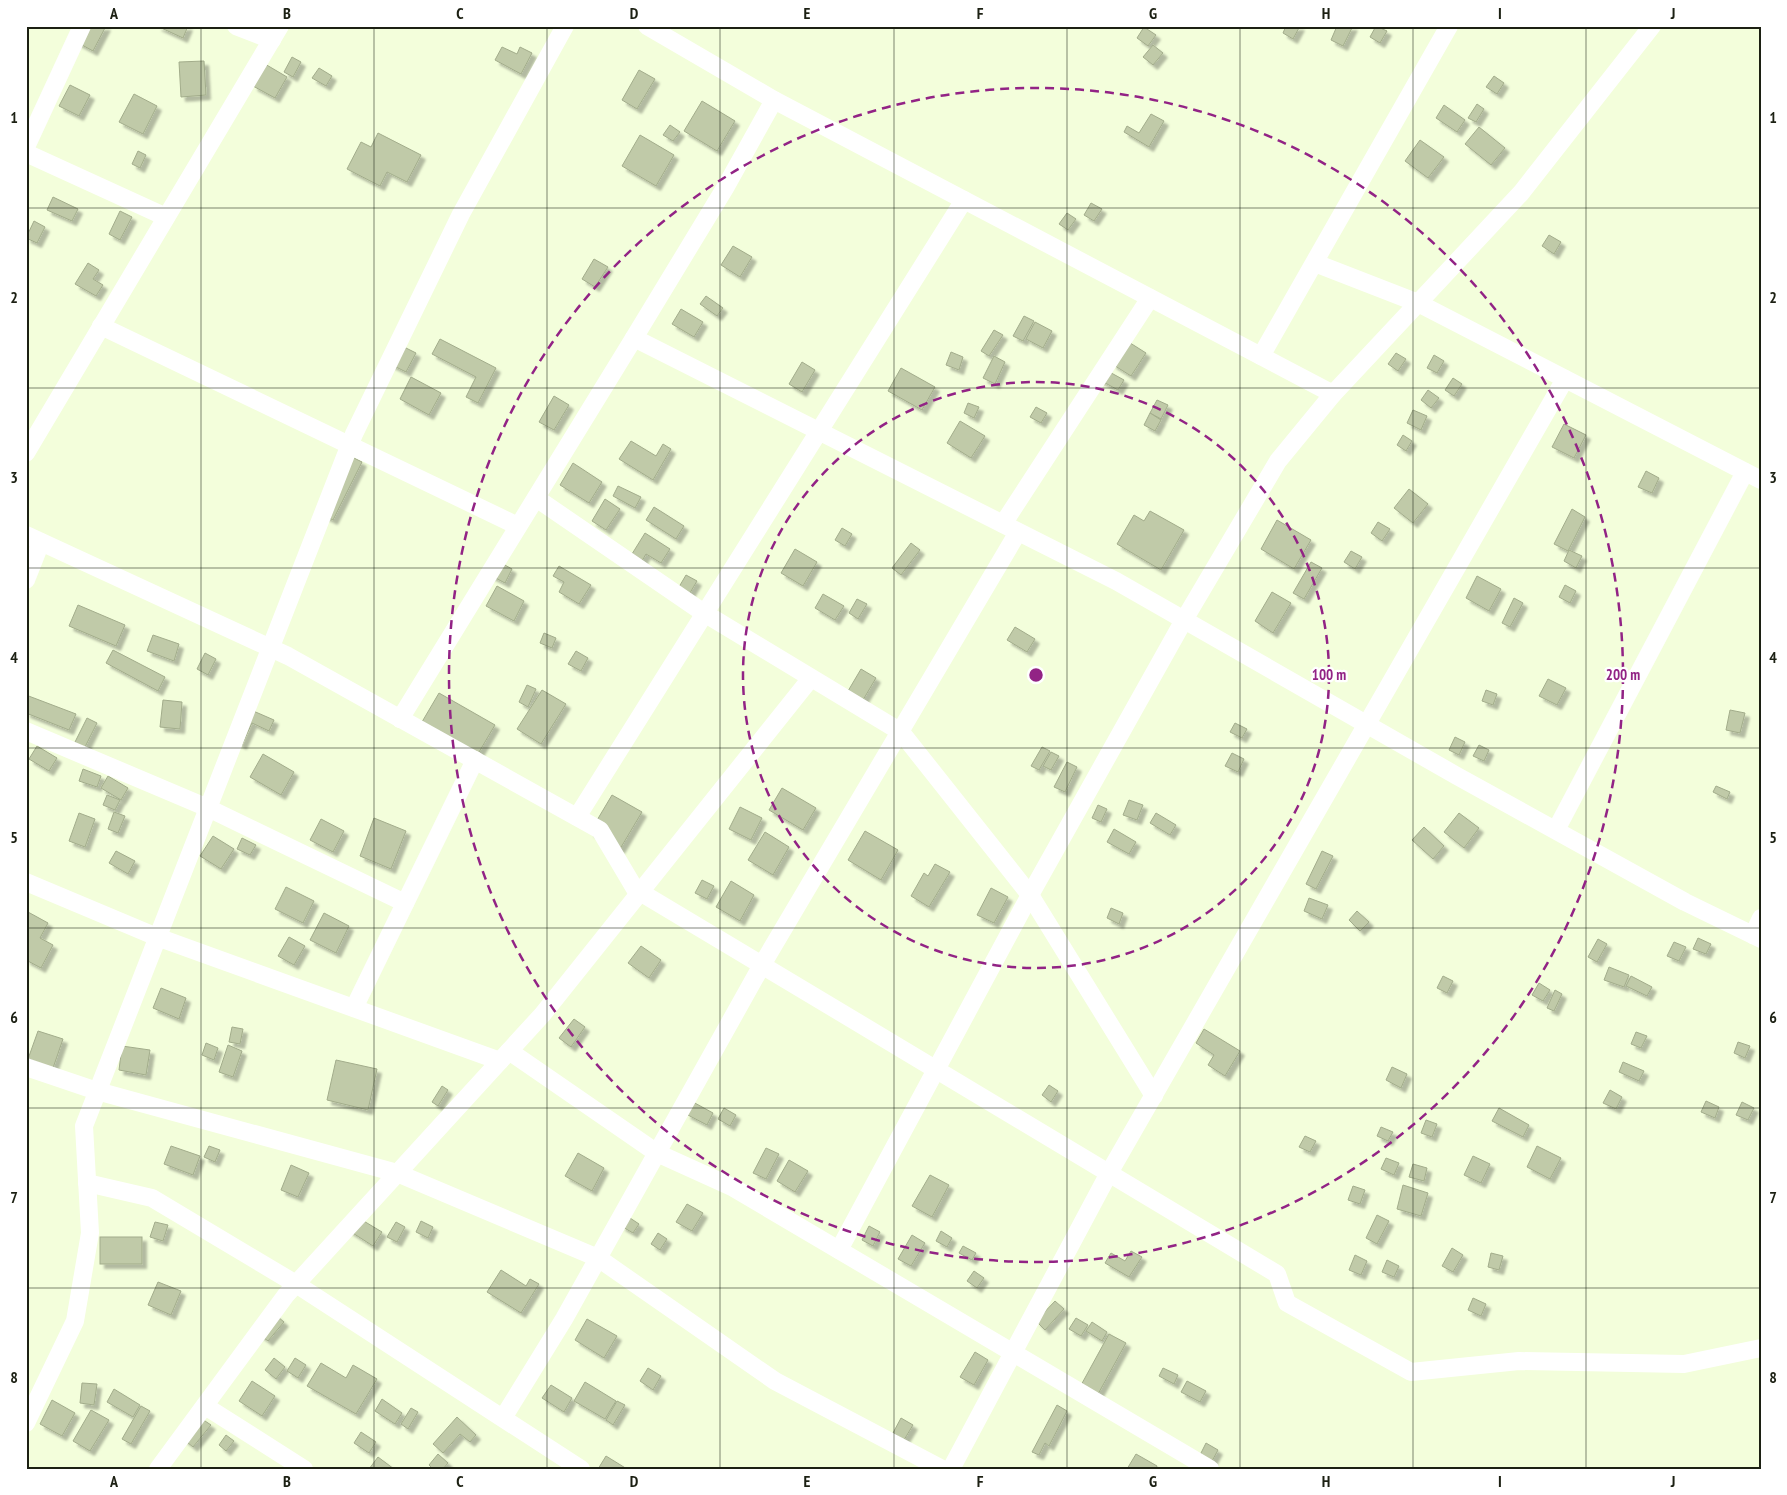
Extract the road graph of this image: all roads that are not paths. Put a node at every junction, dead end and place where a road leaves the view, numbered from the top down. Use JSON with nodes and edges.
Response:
{"nodes":[{"id":1,"x":82,"y":26,"type":"edge"},
{"id":2,"x":236,"y":26,"type":"edge"},
{"id":3,"x":565,"y":26,"type":"edge"},
{"id":4,"x":647,"y":26,"type":"edge"},
{"id":5,"x":1449,"y":26,"type":"edge"},
{"id":6,"x":1652,"y":26,"type":"edge"},
{"id":7,"x":276,"y":33,"type":"edge"},
{"id":8,"x":774,"y":100,"type":"junction"},
{"id":9,"x":26,"y":147,"type":"edge"},
{"id":10,"x":26,"y":153,"type":"edge"},
{"id":11,"x":964,"y":200,"type":"junction"},
{"id":12,"x":166,"y":217,"type":"junction"},
{"id":13,"x":1315,"y":262,"type":"junction"},
{"id":14,"x":1150,"y":298,"type":"junction"},
{"id":15,"x":1418,"y":303,"type":"junction"},
{"id":16,"x":101,"y":326,"type":"junction"},
{"id":17,"x":634,"y":338,"type":"junction"},
{"id":18,"x":1261,"y":356,"type":"junction"},
{"id":19,"x":1565,"y":379,"type":"junction"},
{"id":20,"x":1333,"y":394,"type":"junction"},
{"id":21,"x":819,"y":431,"type":"junction"},
{"id":22,"x":350,"y":445,"type":"junction"},
{"id":23,"x":26,"y":452,"type":"edge"},
{"id":24,"x":1753,"y":476,"type":"edge"},
{"id":25,"x":536,"y":498,"type":"junction"},
{"id":26,"x":518,"y":526,"type":"junction"},
{"id":27,"x":1011,"y":528,"type":"junction"},
{"id":28,"x":33,"y":539,"type":"edge"},
{"id":29,"x":26,"y":580,"type":"edge"},
{"id":30,"x":704,"y":613,"type":"junction"},
{"id":31,"x":1184,"y":620,"type":"junction"},
{"id":32,"x":272,"y":648,"type":"junction"},
{"id":33,"x":811,"y":678,"type":"junction"},
{"id":34,"x":400,"y":718,"type":"junction"},
{"id":35,"x":1368,"y":725,"type":"junction"},
{"id":36,"x":26,"y":732,"type":"edge"},
{"id":37,"x":900,"y":732,"type":"junction"},
{"id":38,"x":475,"y":760,"type":"junction"},
{"id":39,"x":208,"y":808,"type":"junction"},
{"id":40,"x":577,"y":817,"type":"junction"},
{"id":41,"x":1556,"y":830,"type":"junction"},
{"id":42,"x":26,"y":882,"type":"edge"},
{"id":43,"x":640,"y":892,"type":"junction"},
{"id":44,"x":1030,"y":895,"type":"junction"},
{"id":45,"x":405,"y":903,"type":"junction"},
{"id":46,"x":1761,"y":918,"type":"edge"},
{"id":47,"x":158,"y":937,"type":"junction"},
{"id":48,"x":1757,"y":937,"type":"edge"},
{"id":49,"x":762,"y":965,"type":"junction"},
{"id":50,"x":354,"y":1008,"type":"junction"},
{"id":51,"x":504,"y":1056,"type":"junction"},
{"id":52,"x":26,"y":1067,"type":"edge"},
{"id":53,"x":936,"y":1070,"type":"junction"},
{"id":54,"x":97,"y":1091,"type":"junction"},
{"id":55,"x":1154,"y":1096,"type":"junction"},
{"id":56,"x":657,"y":1153,"type":"junction"},
{"id":57,"x":397,"y":1173,"type":"junction"},
{"id":58,"x":1109,"y":1173,"type":"junction"},
{"id":59,"x":87,"y":1182,"type":"junction"},
{"id":60,"x":839,"y":1250,"type":"junction"},
{"id":61,"x":598,"y":1258,"type":"junction"},
{"id":62,"x":296,"y":1284,"type":"junction"},
{"id":63,"x":1761,"y":1348,"type":"edge"},
{"id":64,"x":1013,"y":1353,"type":"junction"},
{"id":65,"x":204,"y":1406,"type":"junction"},
{"id":66,"x":503,"y":1418,"type":"junction"},
{"id":67,"x":26,"y":1423,"type":"edge"},
{"id":68,"x":158,"y":1469,"type":"edge"},
{"id":69,"x":304,"y":1469,"type":"edge"},
{"id":70,"x":580,"y":1469,"type":"edge"},
{"id":71,"x":942,"y":1469,"type":"edge"},
{"id":72,"x":951,"y":1469,"type":"edge"},
{"id":73,"x":1210,"y":1469,"type":"edge"}],
"edges":[{"from":1,"to":9,"type":"street"},
{"from":2,"to":7,"type":"street"},
{"from":3,"to":22,"type":"street"},
{"from":4,"to":8,"type":"street"},
{"from":5,"to":13,"type":"street"},
{"from":6,"to":15,"type":"street"},
{"from":7,"to":12,"type":"street"},
{"from":8,"to":11,"type":"street"},
{"from":8,"to":17,"type":"street"},
{"from":10,"to":12,"type":"street"},
{"from":11,"to":14,"type":"street"},
{"from":11,"to":21,"type":"street"},
{"from":12,"to":16,"type":"street"},
{"from":13,"to":15,"type":"street"},
{"from":13,"to":18,"type":"street"},
{"from":14,"to":18,"type":"street"},
{"from":14,"to":27,"type":"street"},
{"from":15,"to":19,"type":"street"},
{"from":15,"to":20,"type":"street"},
{"from":16,"to":22,"type":"street"},
{"from":16,"to":23,"type":"street"},
{"from":17,"to":21,"type":"street"},
{"from":17,"to":25,"type":"street"},
{"from":18,"to":20,"type":"street"},
{"from":19,"to":24,"type":"street"},
{"from":19,"to":35,"type":"street"},
{"from":20,"to":31,"type":"street"},
{"from":21,"to":27,"type":"street"},
{"from":21,"to":30,"type":"street"},
{"from":22,"to":26,"type":"street"},
{"from":22,"to":32,"type":"street"},
{"from":24,"to":41,"type":"street"},
{"from":25,"to":26,"type":"street"},
{"from":25,"to":30,"type":"street"},
{"from":26,"to":34,"type":"street"},
{"from":27,"to":31,"type":"street"},
{"from":27,"to":37,"type":"street"},
{"from":28,"to":29,"type":"street"},
{"from":28,"to":32,"type":"street"},
{"from":30,"to":33,"type":"street"},
{"from":30,"to":40,"type":"street"},
{"from":31,"to":35,"type":"street"},
{"from":31,"to":44,"type":"street"},
{"from":32,"to":34,"type":"street"},
{"from":32,"to":39,"type":"street"},
{"from":33,"to":37,"type":"street"},
{"from":33,"to":43,"type":"street"},
{"from":34,"to":38,"type":"street"},
{"from":35,"to":41,"type":"street"},
{"from":35,"to":55,"type":"street"},
{"from":36,"to":39,"type":"street"},
{"from":37,"to":44,"type":"street"},
{"from":37,"to":49,"type":"street"},
{"from":38,"to":40,"type":"street"},
{"from":38,"to":45,"type":"street"},
{"from":39,"to":45,"type":"street"},
{"from":39,"to":47,"type":"street"},
{"from":40,"to":43,"type":"street"},
{"from":41,"to":48,"type":"street"},
{"from":42,"to":47,"type":"street"},
{"from":43,"to":49,"type":"street"},
{"from":43,"to":51,"type":"street"},
{"from":44,"to":53,"type":"street"},
{"from":44,"to":55,"type":"street"},
{"from":45,"to":50,"type":"street"},
{"from":46,"to":48,"type":"street"},
{"from":47,"to":50,"type":"street"},
{"from":47,"to":54,"type":"street"},
{"from":49,"to":53,"type":"street"},
{"from":49,"to":56,"type":"street"},
{"from":50,"to":51,"type":"street"},
{"from":51,"to":56,"type":"street"},
{"from":51,"to":57,"type":"street"},
{"from":52,"to":54,"type":"street"},
{"from":53,"to":58,"type":"street"},
{"from":53,"to":60,"type":"street"},
{"from":54,"to":57,"type":"street"},
{"from":54,"to":59,"type":"street"},
{"from":55,"to":58,"type":"street"},
{"from":56,"to":60,"type":"street"},
{"from":56,"to":61,"type":"street"},
{"from":57,"to":61,"type":"street"},
{"from":57,"to":62,"type":"street"},
{"from":58,"to":63,"type":"street"},
{"from":58,"to":64,"type":"street"},
{"from":59,"to":62,"type":"street"},
{"from":59,"to":67,"type":"street"},
{"from":60,"to":64,"type":"street"},
{"from":61,"to":66,"type":"street"},
{"from":61,"to":71,"type":"street"},
{"from":62,"to":65,"type":"street"},
{"from":62,"to":66,"type":"street"},
{"from":64,"to":72,"type":"street"},
{"from":64,"to":73,"type":"street"},
{"from":65,"to":68,"type":"street"},
{"from":65,"to":69,"type":"street"},
{"from":66,"to":70,"type":"street"}]}
